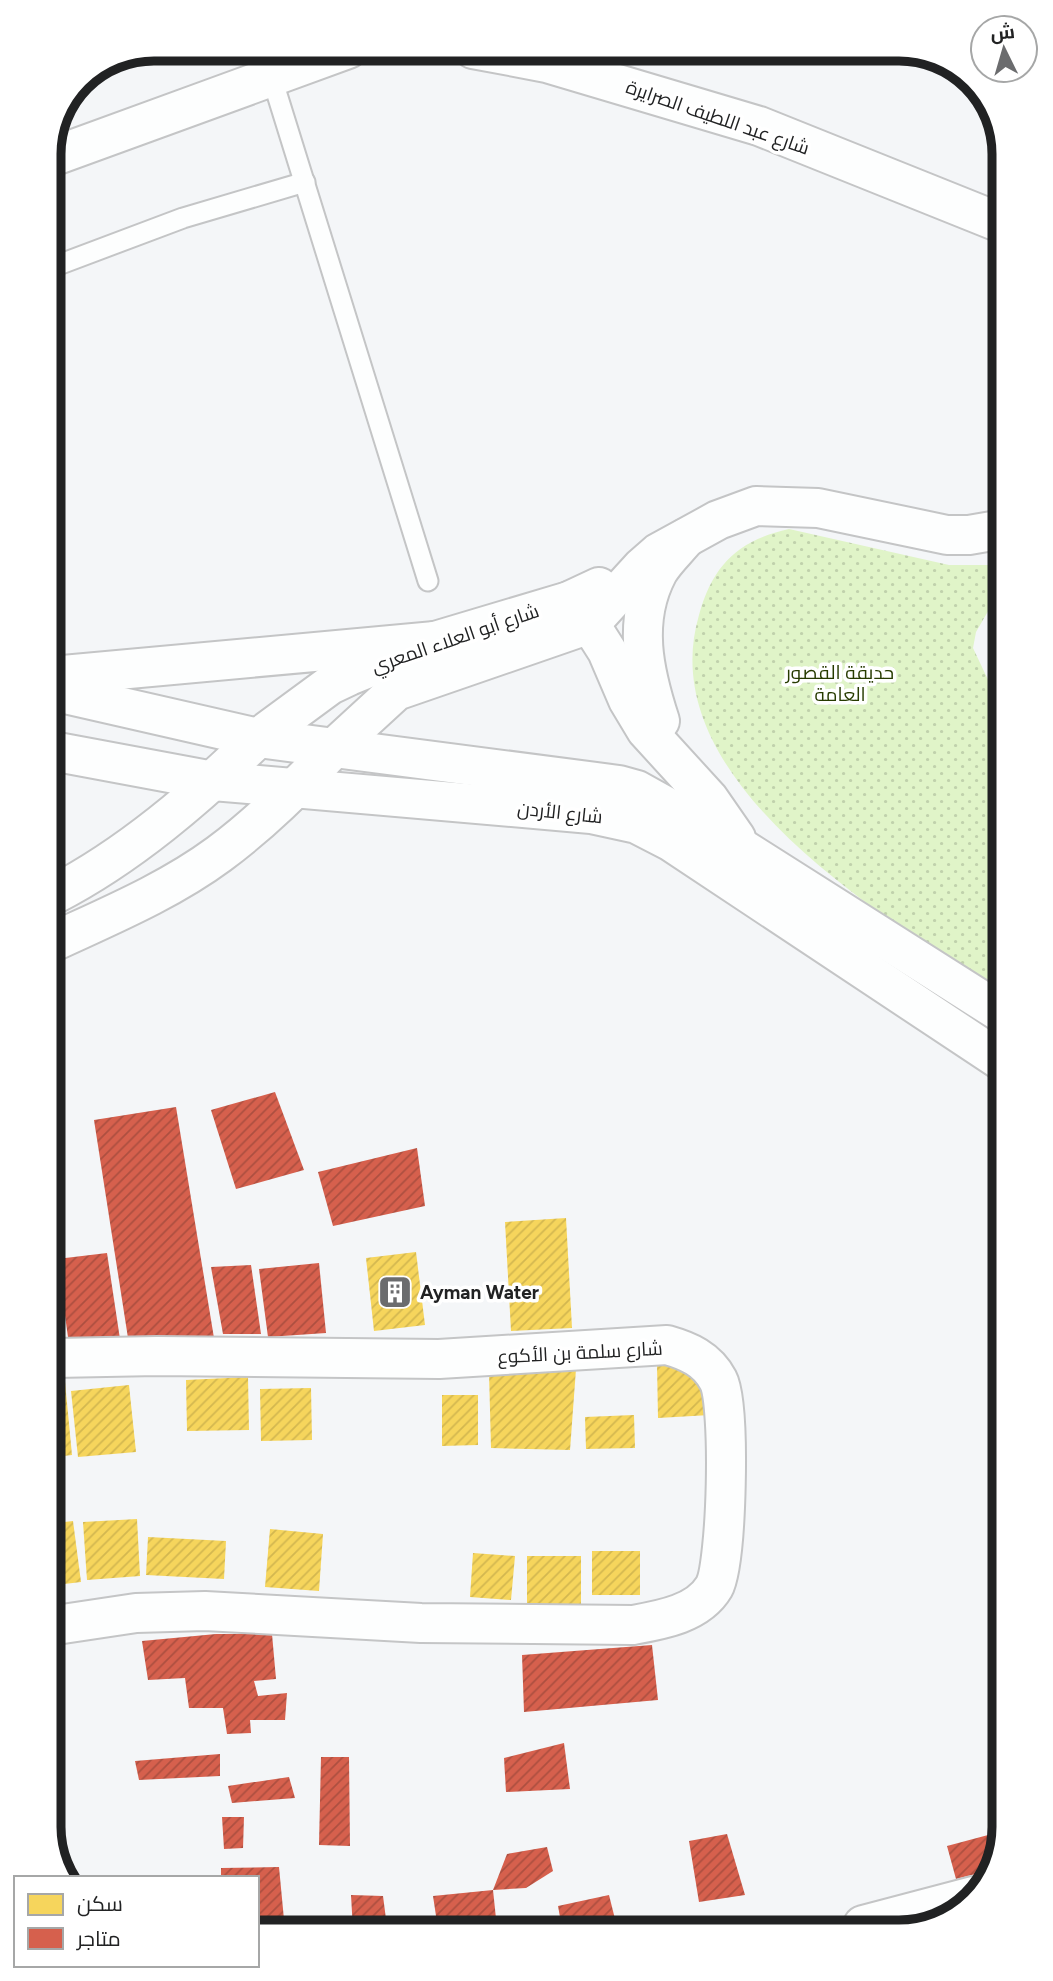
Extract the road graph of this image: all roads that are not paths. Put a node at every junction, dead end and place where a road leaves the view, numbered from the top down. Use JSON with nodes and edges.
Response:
{"nodes":[{"id":1,"x":312,"y":61,"type":"edge"},
{"id":2,"x":536,"y":61,"type":"edge"},
{"id":3,"x":271,"y":75,"type":"junction"},
{"id":4,"x":61,"y":154,"type":"edge"},
{"id":5,"x":305,"y":182,"type":"junction"},
{"id":6,"x":992,"y":219,"type":"edge"},
{"id":7,"x":61,"y":264,"type":"edge"},
{"id":8,"x":992,"y":531,"type":"edge"},
{"id":9,"x":686,"y":538,"type":"junction"},
{"id":10,"x":428,"y":581,"type":"dead end"},
{"id":11,"x":579,"y":612,"type":"junction"},
{"id":12,"x":435,"y":641,"type":"junction"},
{"id":13,"x":61,"y":675,"type":"edge"},
{"id":14,"x":61,"y":693,"type":"edge"},
{"id":15,"x":258,"y":738,"type":"junction"},
{"id":16,"x":334,"y":748,"type":"junction"},
{"id":17,"x":61,"y":753,"type":"edge"},
{"id":18,"x":673,"y":759,"type":"junction"},
{"id":19,"x":213,"y":781,"type":"junction"},
{"id":20,"x":295,"y":789,"type":"junction"},
{"id":21,"x":743,"y":849,"type":"junction"},
{"id":22,"x":61,"y":890,"type":"edge"},
{"id":23,"x":61,"y":938,"type":"edge"},
{"id":24,"x":992,"y":1007,"type":"edge"},
{"id":25,"x":992,"y":1055,"type":"edge"},
{"id":26,"x":61,"y":1358,"type":"edge"},
{"id":27,"x":61,"y":1624,"type":"edge"},
{"id":28,"x":954,"y":1901,"type":"edge"},
{"id":29,"x":882,"y":1920,"type":"edge"}],
"edges":[{"from":1,"to":3,"type":"main road"},
{"from":2,"to":6,"type":"main road","name":"شارع عبد اللطيف الصرايرة"},
{"from":3,"to":4,"type":"main road"},
{"from":3,"to":5,"type":"lane"},
{"from":5,"to":7,"type":"lane"},
{"from":5,"to":10,"type":"lane"},
{"from":8,"to":9,"type":"main road","name":"شارع أبو العلاء المعري"},
{"from":9,"to":11,"type":"main road","name":"شارع أبو العلاء المعري"},
{"from":9,"to":18,"type":"main road"},
{"from":11,"to":12,"type":"main road","name":"شارع أبو العلاء المعري"},
{"from":11,"to":16,"type":"main road","name":"شارع أبو العلاء المعري"},
{"from":11,"to":18,"type":"main road"},
{"from":12,"to":13,"type":"main road"},
{"from":12,"to":15,"type":"main road","name":"شارع أبو العلاء المعري"},
{"from":14,"to":15,"type":"main road","name":"شارع الأردن"},
{"from":15,"to":16,"type":"main road","name":"شارع الأردن"},
{"from":15,"to":19,"type":"main road","name":"شارع أبو العلاء المعري"},
{"from":16,"to":20,"type":"main road","name":"شارع أبو العلاء المعري"},
{"from":16,"to":21,"type":"main road","name":"شارع الأردن"},
{"from":17,"to":19,"type":"main road","name":"شارع الأردن"},
{"from":18,"to":21,"type":"main road"},
{"from":19,"to":20,"type":"main road","name":"شارع الأردن"},
{"from":19,"to":22,"type":"main road","name":"شارع أبو العلاء المعري"},
{"from":20,"to":23,"type":"main road","name":"شارع أبو العلاء المعري"},
{"from":20,"to":25,"type":"main road","name":"شارع الأردن"},
{"from":21,"to":24,"type":"main road","name":"شارع الأردن"},
{"from":26,"to":27,"type":"main road","name":"شارع سلمة بن الأكوع"},
{"from":28,"to":29,"type":"main road"}]}
